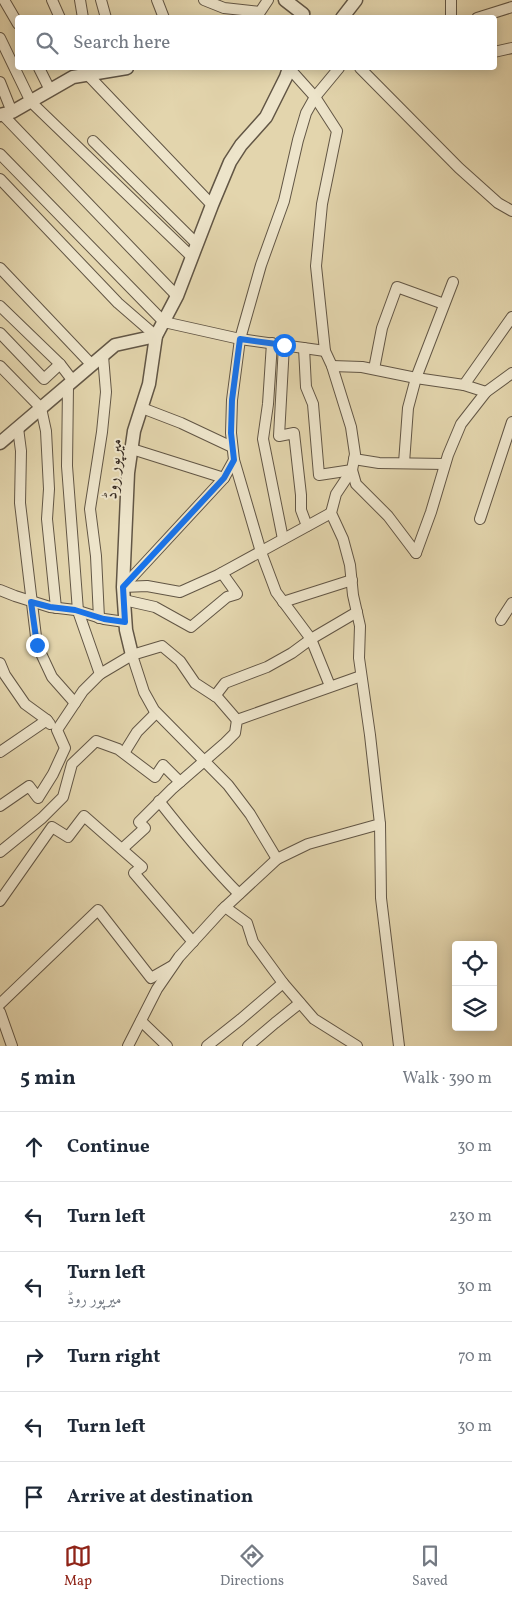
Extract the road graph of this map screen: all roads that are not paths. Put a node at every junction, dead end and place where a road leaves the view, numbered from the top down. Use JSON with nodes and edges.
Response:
{"nodes":[{"id":1,"x":4,"y":0,"type":"edge"},
{"id":2,"x":52,"y":0,"type":"edge"},
{"id":3,"x":80,"y":0,"type":"edge"},
{"id":4,"x":101,"y":0,"type":"edge"},
{"id":5,"x":157,"y":0,"type":"edge"},
{"id":6,"x":204,"y":0,"type":"edge"},
{"id":7,"x":268,"y":0,"type":"edge"},
{"id":8,"x":285,"y":0,"type":"edge"},
{"id":9,"x":356,"y":0,"type":"edge"},
{"id":10,"x":451,"y":0,"type":"edge"},
{"id":11,"x":512,"y":7,"type":"edge"},
{"id":12,"x":59,"y":15,"type":"edge"},
{"id":13,"x":82,"y":15,"type":"edge"},
{"id":14,"x":105,"y":15,"type":"edge"},
{"id":15,"x":163,"y":15,"type":"edge"},
{"id":16,"x":303,"y":15,"type":"edge"},
{"id":17,"x":344,"y":15,"type":"edge"},
{"id":18,"x":451,"y":15,"type":"edge"},
{"id":19,"x":487,"y":15,"type":"edge"},
{"id":20,"x":15,"y":19,"type":"edge"},
{"id":21,"x":0,"y":38,"type":"edge"},
{"id":22,"x":512,"y":48,"type":"edge"},
{"id":23,"x":497,"y":51,"type":"edge"},
{"id":24,"x":15,"y":69,"type":"edge"},
{"id":25,"x":16,"y":70,"type":"edge"},
{"id":26,"x":40,"y":70,"type":"edge"},
{"id":27,"x":99,"y":70,"type":"edge"},
{"id":28,"x":288,"y":70,"type":"edge"},
{"id":29,"x":291,"y":70,"type":"edge"},
{"id":30,"x":337,"y":70,"type":"edge"},
{"id":31,"x":362,"y":70,"type":"edge"},
{"id":32,"x":70,"y":72,"type":"edge"},
{"id":33,"x":86,"y":74,"type":"junction"},
{"id":34,"x":0,"y":82,"type":"edge"},
{"id":35,"x":50,"y":90,"type":"junction"},
{"id":36,"x":315,"y":97,"type":"junction"},
{"id":37,"x":31,"y":102,"type":"junction"},
{"id":38,"x":5,"y":114,"type":"edge"},
{"id":39,"x":93,"y":141,"type":"dead end"},
{"id":40,"x":0,"y":154,"type":"edge"},
{"id":41,"x":0,"y":179,"type":"edge"},
{"id":42,"x":212,"y":205,"type":"junction"},
{"id":43,"x":512,"y":212,"type":"edge"},
{"id":44,"x":197,"y":244,"type":"junction"},
{"id":45,"x":192,"y":257,"type":"junction"},
{"id":46,"x":0,"y":268,"type":"edge"},
{"id":47,"x":453,"y":282,"type":"dead end"},
{"id":48,"x":177,"y":296,"type":"junction"},
{"id":49,"x":444,"y":304,"type":"junction"},
{"id":50,"x":0,"y":306,"type":"edge"},
{"id":51,"x":512,"y":317,"type":"edge"},
{"id":52,"x":164,"y":322,"type":"junction"},
{"id":53,"x":0,"y":333,"type":"edge"},
{"id":54,"x":156,"y":336,"type":"junction"},
{"id":55,"x":240,"y":339,"type":"junction"},
{"id":56,"x":272,"y":343,"type":"junction"},
{"id":57,"x":284,"y":345,"type":"junction"},
{"id":58,"x":304,"y":348,"type":"junction"},
{"id":59,"x":325,"y":351,"type":"junction"},
{"id":60,"x":103,"y":356,"type":"junction"},
{"id":61,"x":60,"y":364,"type":"junction"},
{"id":62,"x":92,"y":365,"type":"junction"},
{"id":63,"x":0,"y":366,"type":"edge"},
{"id":64,"x":332,"y":366,"type":"junction"},
{"id":65,"x":374,"y":369,"type":"junction"},
{"id":66,"x":512,"y":372,"type":"edge"},
{"id":67,"x":416,"y":378,"type":"junction"},
{"id":68,"x":71,"y":383,"type":"junction"},
{"id":69,"x":464,"y":385,"type":"junction"},
{"id":70,"x":486,"y":392,"type":"junction"},
{"id":71,"x":41,"y":408,"type":"junction"},
{"id":72,"x":142,"y":408,"type":"junction"},
{"id":73,"x":512,"y":422,"type":"edge"},
{"id":74,"x":18,"y":428,"type":"junction"},
{"id":75,"x":0,"y":443,"type":"edge"},
{"id":76,"x":232,"y":447,"type":"junction"},
{"id":77,"x":132,"y":449,"type":"junction"},
{"id":78,"x":354,"y":459,"type":"junction"},
{"id":79,"x":234,"y":460,"type":"junction"},
{"id":80,"x":404,"y":463,"type":"junction"},
{"id":81,"x":445,"y":464,"type":"junction"},
{"id":82,"x":352,"y":470,"type":"junction"},
{"id":83,"x":224,"y":478,"type":"junction"},
{"id":84,"x":331,"y":513,"type":"junction"},
{"id":85,"x":480,"y":519,"type":"dead end"},
{"id":86,"x":307,"y":526,"type":"junction"},
{"id":87,"x":284,"y":539,"type":"junction"},
{"id":88,"x":261,"y":552,"type":"junction"},
{"id":89,"x":222,"y":573,"type":"junction"},
{"id":90,"x":352,"y":580,"type":"junction"},
{"id":91,"x":123,"y":587,"type":"junction"},
{"id":92,"x":0,"y":590,"type":"edge"},
{"id":93,"x":124,"y":600,"type":"junction"},
{"id":94,"x":31,"y":602,"type":"junction"},
{"id":95,"x":283,"y":602,"type":"junction"},
{"id":96,"x":512,"y":603,"type":"edge"},
{"id":97,"x":56,"y":608,"type":"junction"},
{"id":98,"x":78,"y":611,"type":"junction"},
{"id":99,"x":357,"y":612,"type":"junction"},
{"id":100,"x":99,"y":618,"type":"junction"},
{"id":101,"x":501,"y":620,"type":"dead end"},
{"id":102,"x":125,"y":622,"type":"junction"},
{"id":103,"x":310,"y":639,"type":"junction"},
{"id":104,"x":132,"y":655,"type":"junction"},
{"id":105,"x":0,"y":663,"type":"edge"},
{"id":106,"x":100,"y":674,"type":"junction"},
{"id":107,"x":361,"y":676,"type":"junction"},
{"id":108,"x":330,"y":686,"type":"junction"},
{"id":109,"x":215,"y":696,"type":"junction"},
{"id":110,"x":75,"y":703,"type":"junction"},
{"id":111,"x":156,"y":713,"type":"junction"},
{"id":112,"x":47,"y":720,"type":"junction"},
{"id":113,"x":237,"y":720,"type":"junction"},
{"id":114,"x":57,"y":730,"type":"junction"},
{"id":115,"x":0,"y":752,"type":"edge"},
{"id":116,"x":124,"y":753,"type":"junction"},
{"id":117,"x":206,"y":761,"type":"junction"},
{"id":118,"x":180,"y":782,"type":"junction"},
{"id":119,"x":160,"y":801,"type":"junction"},
{"id":120,"x":0,"y":806,"type":"edge"},
{"id":121,"x":380,"y":824,"type":"junction"},
{"id":122,"x":122,"y":849,"type":"junction"},
{"id":123,"x":0,"y":852,"type":"edge"},
{"id":124,"x":277,"y":859,"type":"junction"},
{"id":125,"x":239,"y":894,"type":"junction"},
{"id":126,"x":0,"y":901,"type":"edge"},
{"id":127,"x":225,"y":907,"type":"junction"},
{"id":128,"x":193,"y":942,"type":"junction"},
{"id":129,"x":174,"y":964,"type":"junction"},
{"id":130,"x":283,"y":983,"type":"junction"},
{"id":131,"x":0,"y":1004,"type":"edge"},
{"id":132,"x":300,"y":1004,"type":"junction"},
{"id":133,"x":0,"y":1012,"type":"edge"},
{"id":134,"x":141,"y":1021,"type":"junction"},
{"id":135,"x":353,"y":1045,"type":"edge"},
{"id":136,"x":12,"y":1046,"type":"edge"},
{"id":137,"x":128,"y":1046,"type":"edge"},
{"id":138,"x":167,"y":1046,"type":"edge"},
{"id":139,"x":206,"y":1046,"type":"edge"},
{"id":140,"x":248,"y":1046,"type":"edge"},
{"id":141,"x":399,"y":1046,"type":"edge"}],
"edges":[{"from":1,"to":20,"type":"street"},
{"from":2,"to":12,"type":"street"},
{"from":3,"to":13,"type":"street"},
{"from":4,"to":14,"type":"street"},
{"from":5,"to":15,"type":"street"},
{"from":6,"to":7,"type":"street"},
{"from":8,"to":16,"type":"street"},
{"from":9,"to":17,"type":"street"},
{"from":10,"to":18,"type":"street"},
{"from":11,"to":19,"type":"street"},
{"from":21,"to":24,"type":"street"},
{"from":22,"to":23,"type":"street"},
{"from":25,"to":37,"type":"street"},
{"from":26,"to":35,"type":"street"},
{"from":27,"to":33,"type":"street"},
{"from":28,"to":42,"type":"street","name":"میرپور روڈ"},
{"from":29,"to":36,"type":"street"},
{"from":30,"to":36,"type":"street"},
{"from":31,"to":43,"type":"street"},
{"from":32,"to":33,"type":"street"},
{"from":32,"to":35,"type":"street"},
{"from":33,"to":42,"type":"street"},
{"from":34,"to":38,"type":"street"},
{"from":35,"to":37,"type":"street"},
{"from":36,"to":55,"type":"street"},
{"from":36,"to":59,"type":"street"},
{"from":37,"to":38,"type":"street"},
{"from":37,"to":45,"type":"street"},
{"from":38,"to":48,"type":"street"},
{"from":39,"to":44,"type":"street"},
{"from":40,"to":52,"type":"street"},
{"from":41,"to":54,"type":"street"},
{"from":42,"to":44,"type":"street","name":"میرپور روڈ"},
{"from":44,"to":45,"type":"street","name":"میرپور روڈ"},
{"from":45,"to":48,"type":"street","name":"میرپور روڈ"},
{"from":46,"to":62,"type":"street"},
{"from":47,"to":49,"type":"street"},
{"from":48,"to":52,"type":"street","name":"میرپور روڈ"},
{"from":49,"to":65,"type":"street"},
{"from":49,"to":67,"type":"street"},
{"from":50,"to":61,"type":"street"},
{"from":51,"to":69,"type":"street"},
{"from":52,"to":54,"type":"street","name":"میرپور روڈ"},
{"from":52,"to":55,"type":"street"},
{"from":53,"to":61,"type":"street"},
{"from":54,"to":60,"type":"street"},
{"from":54,"to":72,"type":"street","name":"میرپور روڈ"},
{"from":55,"to":56,"type":"street"},
{"from":55,"to":76,"type":"street"},
{"from":56,"to":57,"type":"street"},
{"from":56,"to":87,"type":"street"},
{"from":57,"to":58,"type":"street"},
{"from":57,"to":86,"type":"street"},
{"from":58,"to":59,"type":"street"},
{"from":58,"to":82,"type":"street"},
{"from":59,"to":64,"type":"street"},
{"from":60,"to":62,"type":"street"},
{"from":60,"to":100,"type":"street"},
{"from":61,"to":68,"type":"street"},
{"from":62,"to":68,"type":"street"},
{"from":63,"to":71,"type":"street"},
{"from":64,"to":65,"type":"street"},
{"from":64,"to":78,"type":"street"},
{"from":65,"to":67,"type":"street"},
{"from":66,"to":70,"type":"street"},
{"from":67,"to":69,"type":"street"},
{"from":67,"to":80,"type":"street"},
{"from":68,"to":71,"type":"street"},
{"from":68,"to":98,"type":"street"},
{"from":69,"to":70,"type":"street"},
{"from":70,"to":81,"type":"street"},
{"from":71,"to":74,"type":"street"},
{"from":71,"to":97,"type":"street"},
{"from":72,"to":76,"type":"street"},
{"from":72,"to":77,"type":"street","name":"میرپور روڈ"},
{"from":73,"to":85,"type":"street"},
{"from":74,"to":75,"type":"street"},
{"from":74,"to":94,"type":"street"},
{"from":76,"to":79,"type":"street"},
{"from":77,"to":83,"type":"street"},
{"from":77,"to":91,"type":"street","name":"میرپور روڈ"},
{"from":78,"to":80,"type":"street"},
{"from":78,"to":82,"type":"street"},
{"from":79,"to":83,"type":"street"},
{"from":79,"to":88,"type":"street"},
{"from":80,"to":81,"type":"street"},
{"from":81,"to":82,"type":"street"},
{"from":82,"to":84,"type":"street"},
{"from":83,"to":91,"type":"street"},
{"from":84,"to":86,"type":"street"},
{"from":84,"to":90,"type":"street"},
{"from":86,"to":87,"type":"street"},
{"from":87,"to":88,"type":"street"},
{"from":88,"to":89,"type":"street"},
{"from":88,"to":95,"type":"street"},
{"from":89,"to":91,"type":"street"},
{"from":89,"to":93,"type":"street"},
{"from":90,"to":95,"type":"street"},
{"from":90,"to":99,"type":"street"},
{"from":91,"to":93,"type":"street","name":"میرپور روڈ"},
{"from":92,"to":94,"type":"street"},
{"from":93,"to":102,"type":"street","name":"میرپور روڈ"},
{"from":94,"to":97,"type":"street"},
{"from":94,"to":110,"type":"street"},
{"from":95,"to":103,"type":"street"},
{"from":96,"to":101,"type":"street"},
{"from":97,"to":98,"type":"street"},
{"from":98,"to":100,"type":"street"},
{"from":98,"to":106,"type":"street"},
{"from":99,"to":103,"type":"street"},
{"from":99,"to":107,"type":"street"},
{"from":100,"to":102,"type":"street"},
{"from":102,"to":104,"type":"street","name":"میرپور روڈ"},
{"from":103,"to":108,"type":"street"},
{"from":103,"to":109,"type":"street"},
{"from":104,"to":106,"type":"street"},
{"from":104,"to":109,"type":"street"},
{"from":104,"to":111,"type":"street","name":"میرپور روڈ"},
{"from":105,"to":112,"type":"street"},
{"from":106,"to":110,"type":"street"},
{"from":107,"to":108,"type":"street"},
{"from":107,"to":121,"type":"street"},
{"from":108,"to":113,"type":"street"},
{"from":109,"to":113,"type":"street"},
{"from":110,"to":114,"type":"street"},
{"from":111,"to":116,"type":"street"},
{"from":111,"to":117,"type":"street","name":"میرپور روڈ"},
{"from":112,"to":114,"type":"street"},
{"from":112,"to":115,"type":"street"},
{"from":113,"to":117,"type":"street"},
{"from":114,"to":120,"type":"street"},
{"from":116,"to":118,"type":"street"},
{"from":116,"to":123,"type":"street"},
{"from":117,"to":118,"type":"street"},
{"from":117,"to":124,"type":"street","name":"میرپور روڈ"},
{"from":118,"to":119,"type":"street"},
{"from":119,"to":122,"type":"street"},
{"from":119,"to":125,"type":"street"},
{"from":121,"to":124,"type":"street"},
{"from":121,"to":141,"type":"street"},
{"from":122,"to":126,"type":"street"},
{"from":122,"to":128,"type":"street"},
{"from":124,"to":125,"type":"street"},
{"from":125,"to":127,"type":"street"},
{"from":127,"to":128,"type":"street"},
{"from":127,"to":130,"type":"street"},
{"from":128,"to":129,"type":"street"},
{"from":129,"to":131,"type":"street"},
{"from":129,"to":134,"type":"street"},
{"from":130,"to":132,"type":"street"},
{"from":130,"to":139,"type":"street"},
{"from":132,"to":135,"type":"street"},
{"from":132,"to":140,"type":"street"},
{"from":133,"to":136,"type":"street"},
{"from":134,"to":137,"type":"street"},
{"from":134,"to":138,"type":"street"}]}
